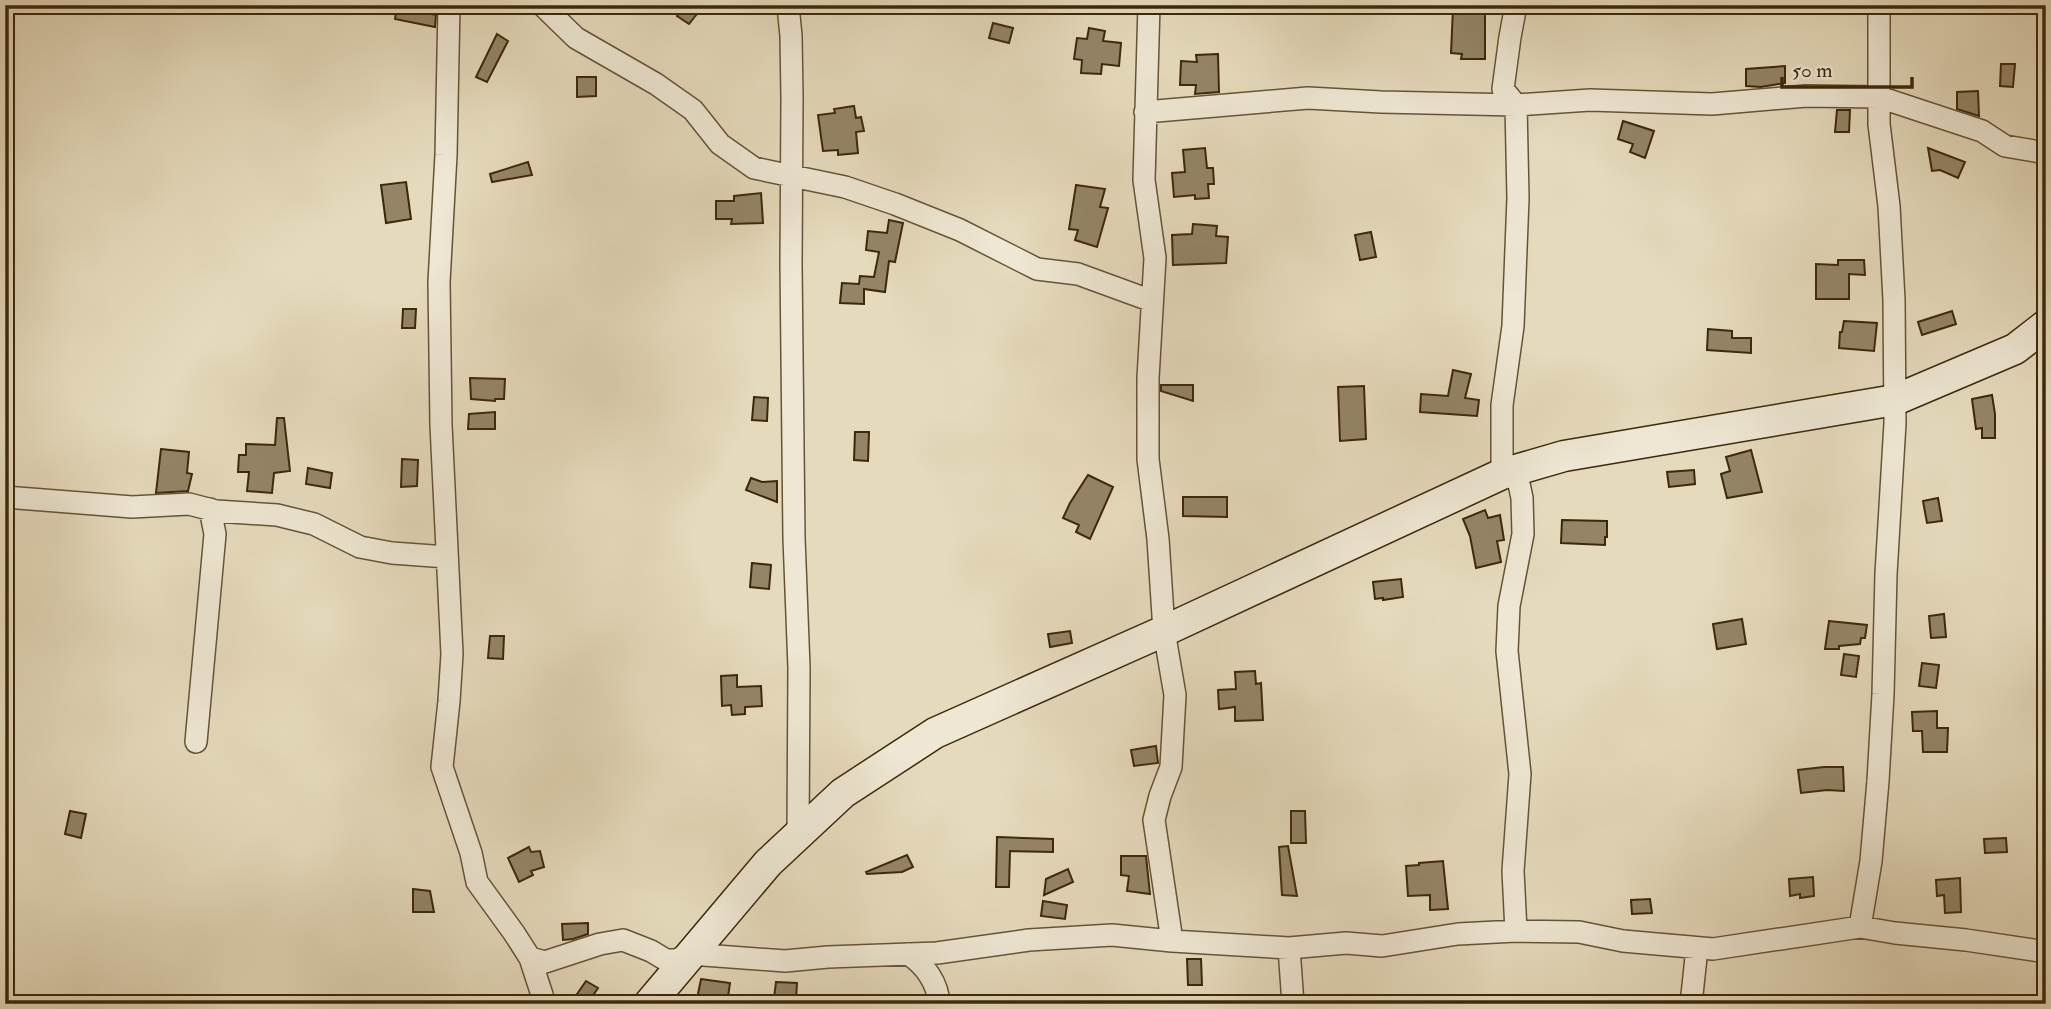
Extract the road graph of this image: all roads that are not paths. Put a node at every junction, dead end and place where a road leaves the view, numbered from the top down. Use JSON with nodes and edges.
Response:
{"nodes":[{"id":1,"x":449,"y":5,"type":"edge"},
{"id":2,"x":542,"y":5,"type":"edge"},
{"id":3,"x":789,"y":5,"type":"edge"},
{"id":4,"x":1149,"y":5,"type":"edge"},
{"id":5,"x":1516,"y":5,"type":"edge"},
{"id":6,"x":1879,"y":5,"type":"edge"},
{"id":7,"x":1879,"y":97,"type":"junction"},
{"id":8,"x":1516,"y":105,"type":"junction"},
{"id":9,"x":1145,"y":113,"type":"junction"},
{"id":10,"x":2046,"y":153,"type":"edge"},
{"id":11,"x":792,"y":175,"type":"junction"},
{"id":12,"x":1152,"y":301,"type":"junction"},
{"id":13,"x":2046,"y":325,"type":"edge"},
{"id":14,"x":1895,"y":400,"type":"junction"},
{"id":15,"x":1509,"y":472,"type":"junction"},
{"id":16,"x":5,"y":497,"type":"edge"},
{"id":17,"x":220,"y":510,"type":"junction"},
{"id":18,"x":447,"y":557,"type":"junction"},
{"id":19,"x":1164,"y":631,"type":"junction"},
{"id":20,"x":196,"y":741,"type":"dead end"},
{"id":21,"x":798,"y":835,"type":"junction"},
{"id":22,"x":1860,"y":927,"type":"junction"},
{"id":23,"x":1516,"y":931,"type":"junction"},
{"id":24,"x":1172,"y":941,"type":"junction"},
{"id":25,"x":1289,"y":948,"type":"junction"},
{"id":26,"x":1697,"y":948,"type":"junction"},
{"id":27,"x":2046,"y":952,"type":"edge"},
{"id":28,"x":690,"y":954,"type":"junction"},
{"id":29,"x":908,"y":954,"type":"junction"},
{"id":30,"x":530,"y":958,"type":"junction"},
{"id":31,"x":545,"y":1004,"type":"edge"},
{"id":32,"x":649,"y":1004,"type":"edge"},
{"id":33,"x":939,"y":1004,"type":"edge"},
{"id":34,"x":1293,"y":1004,"type":"edge"},
{"id":35,"x":1691,"y":1004,"type":"edge"}],
"edges":[{"from":1,"to":18,"type":"street"},
{"from":2,"to":11,"type":"street"},
{"from":3,"to":11,"type":"street"},
{"from":4,"to":9,"type":"street"},
{"from":5,"to":8,"type":"street"},
{"from":6,"to":7,"type":"street"},
{"from":7,"to":8,"type":"street"},
{"from":7,"to":10,"type":"street"},
{"from":7,"to":14,"type":"street"},
{"from":8,"to":9,"type":"street"},
{"from":8,"to":15,"type":"street"},
{"from":9,"to":12,"type":"street"},
{"from":11,"to":12,"type":"street"},
{"from":11,"to":21,"type":"street"},
{"from":12,"to":19,"type":"street"},
{"from":13,"to":14,"type":"street"},
{"from":14,"to":15,"type":"street"},
{"from":14,"to":22,"type":"street"},
{"from":15,"to":19,"type":"street"},
{"from":15,"to":23,"type":"street"},
{"from":16,"to":17,"type":"street"},
{"from":17,"to":18,"type":"street"},
{"from":17,"to":20,"type":"street"},
{"from":18,"to":30,"type":"street"},
{"from":19,"to":21,"type":"street"},
{"from":19,"to":24,"type":"street"},
{"from":21,"to":28,"type":"street"},
{"from":22,"to":26,"type":"street"},
{"from":22,"to":27,"type":"street"},
{"from":23,"to":25,"type":"street"},
{"from":23,"to":26,"type":"street"},
{"from":24,"to":25,"type":"street"},
{"from":24,"to":29,"type":"street"},
{"from":25,"to":34,"type":"street"},
{"from":26,"to":35,"type":"street"},
{"from":28,"to":29,"type":"street"},
{"from":28,"to":30,"type":"street"},
{"from":28,"to":32,"type":"street"},
{"from":29,"to":33,"type":"street"},
{"from":30,"to":31,"type":"street"}]}
